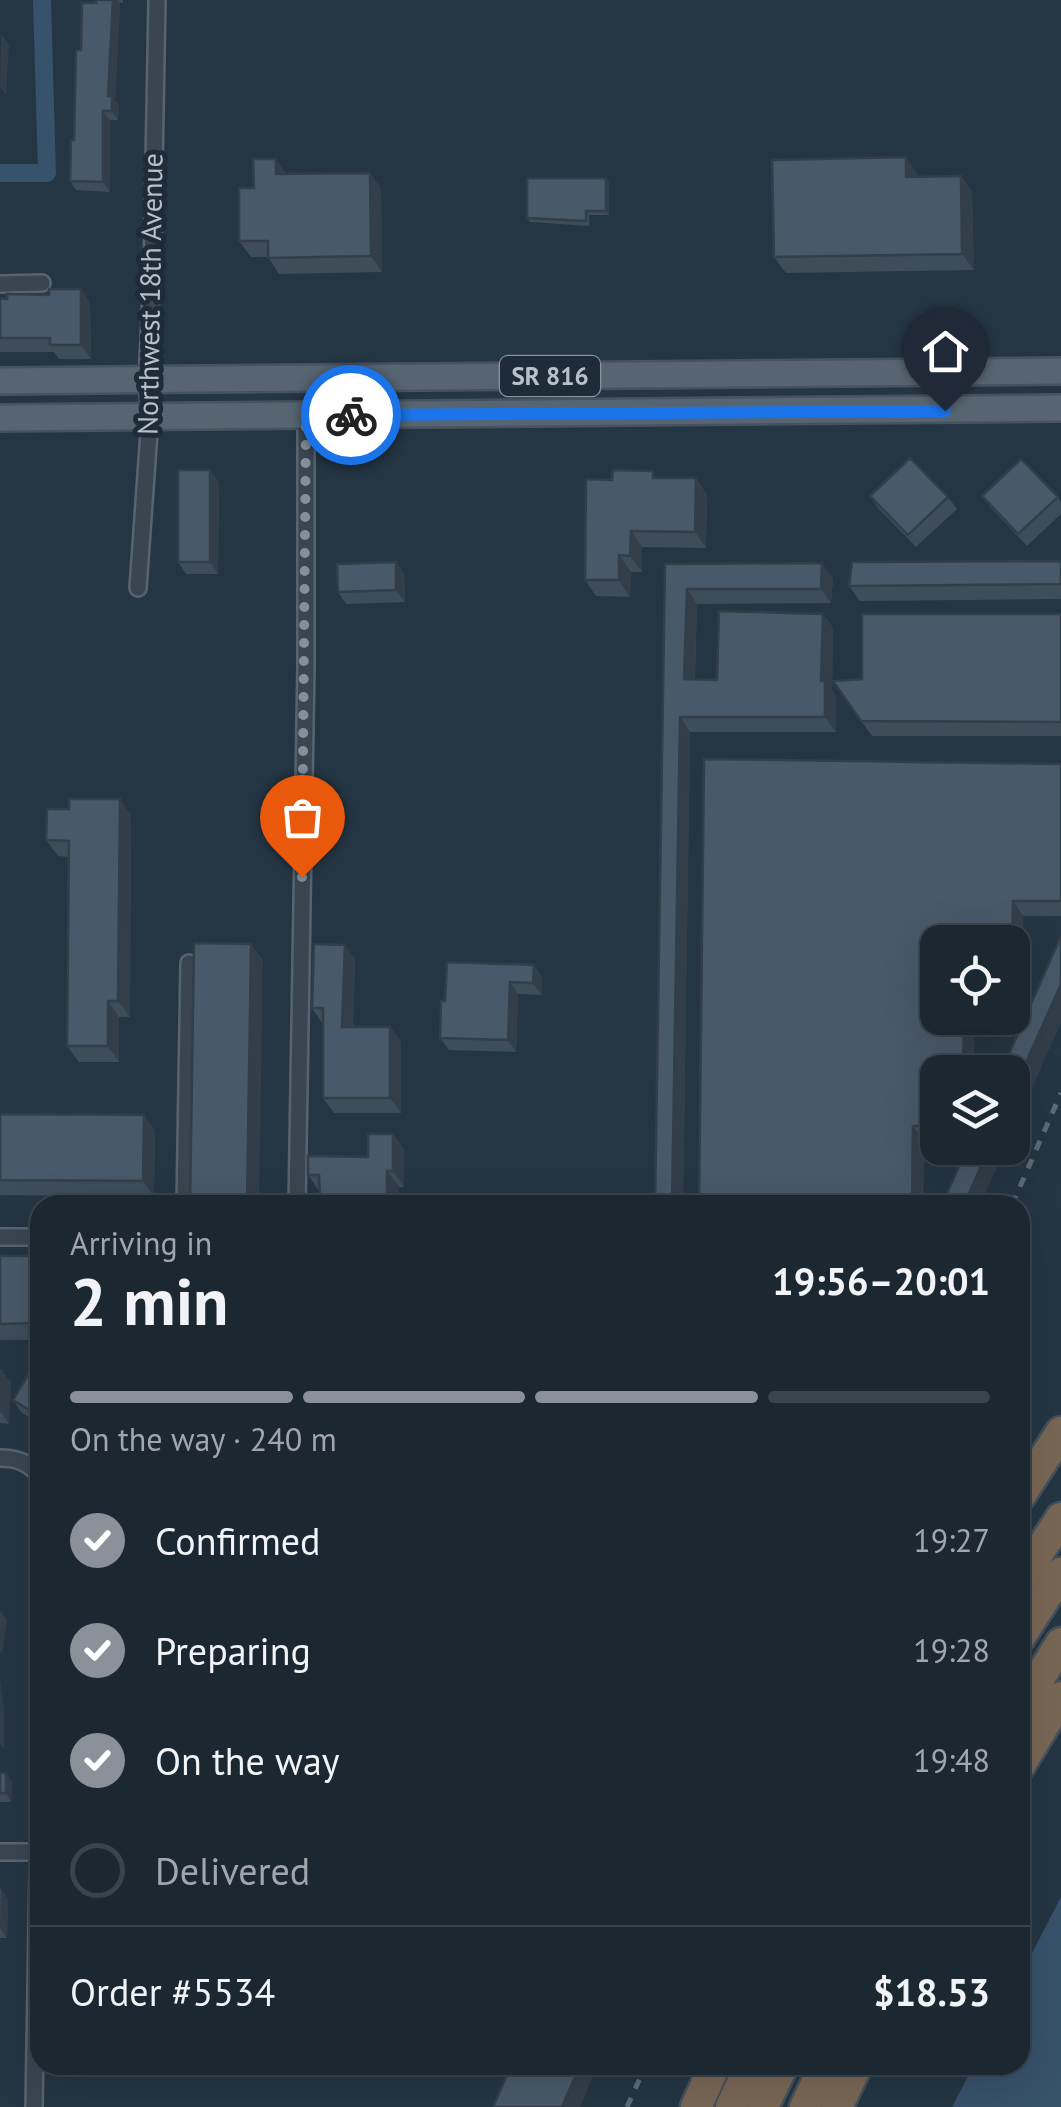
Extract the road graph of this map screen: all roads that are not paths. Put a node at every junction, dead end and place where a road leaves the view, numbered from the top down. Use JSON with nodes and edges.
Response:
{"nodes":[{"id":1,"x":157,"y":0,"type":"edge"},
{"id":2,"x":42,"y":283,"type":"dead end"},
{"id":3,"x":0,"y":284,"type":"edge"},
{"id":4,"x":1061,"y":372,"type":"edge"},
{"id":5,"x":892,"y":373,"type":"junction"},
{"id":6,"x":710,"y":375,"type":"junction"},
{"id":7,"x":333,"y":378,"type":"junction"},
{"id":8,"x":147,"y":380,"type":"junction"},
{"id":9,"x":0,"y":381,"type":"edge"},
{"id":10,"x":1061,"y":408,"type":"edge"},
{"id":11,"x":850,"y":411,"type":"junction"},
{"id":12,"x":674,"y":413,"type":"junction"},
{"id":13,"x":306,"y":415,"type":"junction"},
{"id":14,"x":0,"y":418,"type":"edge"},
{"id":15,"x":150,"y":418,"type":"junction"},
{"id":16,"x":138,"y":588,"type":"dead end"},
{"id":17,"x":188,"y":963,"type":"dead end"},
{"id":18,"x":186,"y":1195,"type":"edge"},
{"id":19,"x":297,"y":1195,"type":"edge"},
{"id":20,"x":0,"y":1237,"type":"edge"},
{"id":21,"x":30,"y":1237,"type":"edge"},
{"id":22,"x":1061,"y":1432,"type":"edge"},
{"id":23,"x":0,"y":1458,"type":"edge"},
{"id":24,"x":30,"y":1465,"type":"edge"},
{"id":25,"x":1030,"y":1480,"type":"edge"},
{"id":26,"x":1061,"y":1518,"type":"edge"},
{"id":27,"x":1030,"y":1566,"type":"edge"},
{"id":28,"x":1061,"y":1573,"type":"edge"},
{"id":29,"x":1030,"y":1621,"type":"edge"},
{"id":30,"x":1061,"y":1643,"type":"edge"},
{"id":31,"x":1030,"y":1693,"type":"edge"},
{"id":32,"x":1061,"y":1698,"type":"edge"},
{"id":33,"x":1030,"y":1749,"type":"edge"},
{"id":34,"x":0,"y":1852,"type":"edge"},
{"id":35,"x":30,"y":1852,"type":"edge"},
{"id":36,"x":35,"y":2075,"type":"edge"},
{"id":37,"x":710,"y":2075,"type":"edge"},
{"id":38,"x":746,"y":2075,"type":"edge"},
{"id":39,"x":778,"y":2075,"type":"edge"},
{"id":40,"x":820,"y":2075,"type":"edge"},
{"id":41,"x":852,"y":2075,"type":"edge"},
{"id":42,"x":34,"y":2107,"type":"edge"},
{"id":43,"x":696,"y":2107,"type":"edge"},
{"id":44,"x":731,"y":2107,"type":"edge"},
{"id":45,"x":764,"y":2107,"type":"edge"},
{"id":46,"x":805,"y":2107,"type":"edge"},
{"id":47,"x":837,"y":2107,"type":"edge"}],
"edges":[{"from":1,"to":8,"type":"street","name":"Northwest 18th Avenue"},
{"from":2,"to":3,"type":"street"},
{"from":4,"to":5,"type":"main road","number":"SR 816"},
{"from":5,"to":6,"type":"main road","number":"SR 816"},
{"from":5,"to":11,"type":"main road"},
{"from":6,"to":7,"type":"main road","number":"SR 816"},
{"from":6,"to":12,"type":"main road"},
{"from":7,"to":8,"type":"main road","number":"SR 816"},
{"from":7,"to":13,"type":"main road"},
{"from":8,"to":9,"type":"main road","number":"SR 816"},
{"from":8,"to":15,"type":"street","name":"Northwest 18th Avenue"},
{"from":10,"to":11,"type":"main road","number":"SR 816"},
{"from":11,"to":12,"type":"main road","number":"SR 816"},
{"from":12,"to":13,"type":"main road","number":"SR 816"},
{"from":13,"to":15,"type":"main road","number":"SR 816"},
{"from":13,"to":19,"type":"street"},
{"from":14,"to":15,"type":"main road","number":"SR 816"},
{"from":15,"to":16,"type":"street","name":"Northwest 18th Avenue"},
{"from":17,"to":18,"type":"street"},
{"from":20,"to":21,"type":"street"},
{"from":22,"to":25,"type":"highway"},
{"from":23,"to":24,"type":"street"},
{"from":26,"to":27,"type":"highway"},
{"from":28,"to":29,"type":"highway"},
{"from":30,"to":31,"type":"highway"},
{"from":32,"to":33,"type":"highway"},
{"from":34,"to":35,"type":"street"},
{"from":36,"to":42,"type":"street"},
{"from":37,"to":43,"type":"highway"},
{"from":38,"to":44,"type":"highway"},
{"from":39,"to":45,"type":"highway"},
{"from":40,"to":46,"type":"highway"},
{"from":41,"to":47,"type":"highway"}]}
